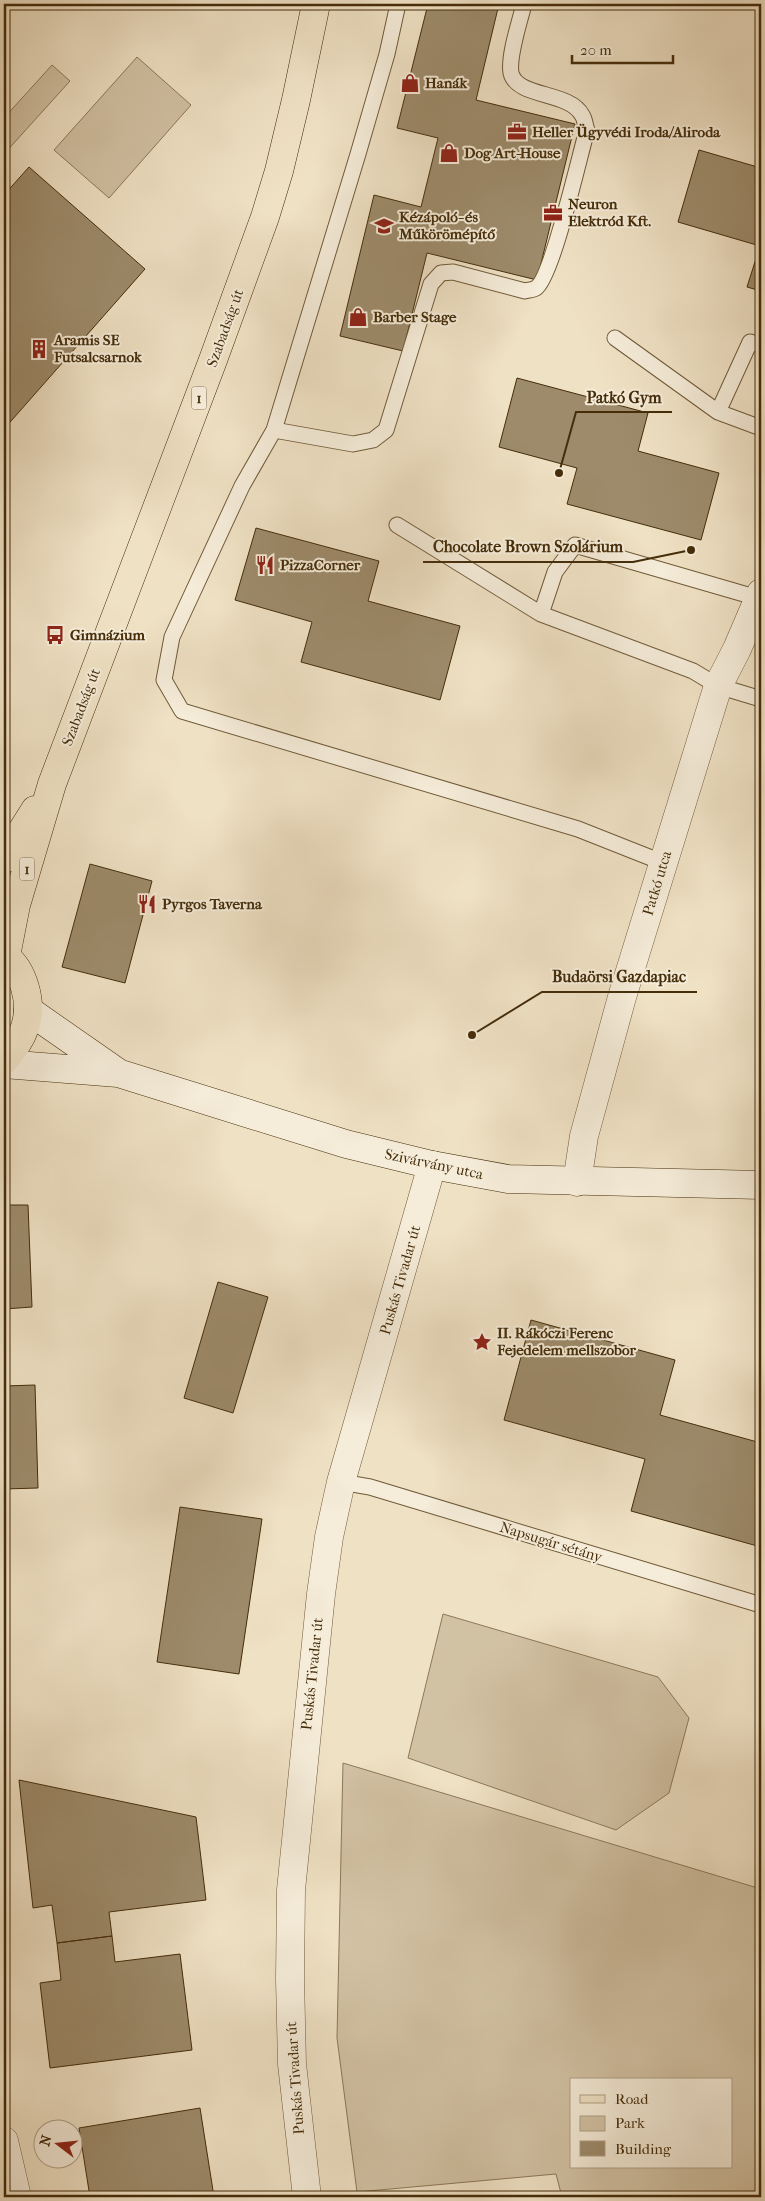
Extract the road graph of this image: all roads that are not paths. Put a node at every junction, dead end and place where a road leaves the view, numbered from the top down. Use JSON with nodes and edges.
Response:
{"nodes":[{"id":1,"x":316,"y":4,"type":"edge"},
{"id":2,"x":398,"y":4,"type":"edge"},
{"id":3,"x":524,"y":4,"type":"edge"},
{"id":4,"x":615,"y":338,"type":"dead end"},
{"id":5,"x":761,"y":345,"type":"edge"},
{"id":6,"x":718,"y":412,"type":"junction"},
{"id":7,"x":761,"y":428,"type":"edge"},
{"id":8,"x":274,"y":430,"type":"junction"},
{"id":9,"x":397,"y":525,"type":"dead end"},
{"id":10,"x":760,"y":595,"type":"edge"},
{"id":11,"x":541,"y":614,"type":"junction"},
{"id":12,"x":718,"y":686,"type":"junction"},
{"id":13,"x":761,"y":699,"type":"edge"},
{"id":14,"x":52,"y":784,"type":"junction"},
{"id":15,"x":4,"y":859,"type":"edge"},
{"id":16,"x":664,"y":863,"type":"junction"},
{"id":17,"x":5,"y":955,"type":"edge"},
{"id":18,"x":28,"y":1010,"type":"junction"},
{"id":19,"x":4,"y":1062,"type":"edge"},
{"id":20,"x":118,"y":1073,"type":"junction"},
{"id":21,"x":432,"y":1165,"type":"junction"},
{"id":22,"x":577,"y":1182,"type":"junction"},
{"id":23,"x":761,"y":1185,"type":"edge"},
{"id":24,"x":341,"y":1482,"type":"junction"},
{"id":25,"x":761,"y":1605,"type":"edge"},
{"id":26,"x":4,"y":2141,"type":"edge"},
{"id":27,"x":17,"y":2197,"type":"edge"},
{"id":28,"x":307,"y":2197,"type":"edge"}],
"edges":[{"from":1,"to":14,"type":"main road","name":"Szabadság út","number":"1"},
{"from":2,"to":8,"type":"lane"},
{"from":3,"to":8,"type":"lane"},
{"from":4,"to":6,"type":"lane"},
{"from":5,"to":6,"type":"lane"},
{"from":6,"to":7,"type":"lane"},
{"from":8,"to":16,"type":"lane"},
{"from":9,"to":11,"type":"lane"},
{"from":10,"to":11,"type":"lane"},
{"from":10,"to":12,"type":"street","name":"Patkó utca"},
{"from":11,"to":12,"type":"lane"},
{"from":12,"to":13,"type":"lane"},
{"from":12,"to":16,"type":"street","name":"Patkó utca"},
{"from":14,"to":15,"type":"main road","name":"Szabadság út","number":"1"},
{"from":14,"to":17,"type":"main road","name":"Szabadság út","number":"1"},
{"from":16,"to":22,"type":"street","name":"Patkó utca"},
{"from":17,"to":18,"type":"main road","name":"Szabadság út","number":"1"},
{"from":18,"to":19,"type":"main road","name":"Szabadság út","number":"1"},
{"from":18,"to":20,"type":"street","name":"Szivárvány utca"},
{"from":19,"to":20,"type":"street","name":"Szivárvány utca"},
{"from":20,"to":21,"type":"street","name":"Szivárvány utca"},
{"from":21,"to":22,"type":"street","name":"Szivárvány utca"},
{"from":21,"to":24,"type":"street","name":"Puskás Tivadar út"},
{"from":22,"to":23,"type":"street","name":"Szivárvány utca"},
{"from":24,"to":25,"type":"lane","name":"Napsugár sétány"},
{"from":24,"to":28,"type":"street","name":"Puskás Tivadar út"},
{"from":26,"to":27,"type":"street"}]}
